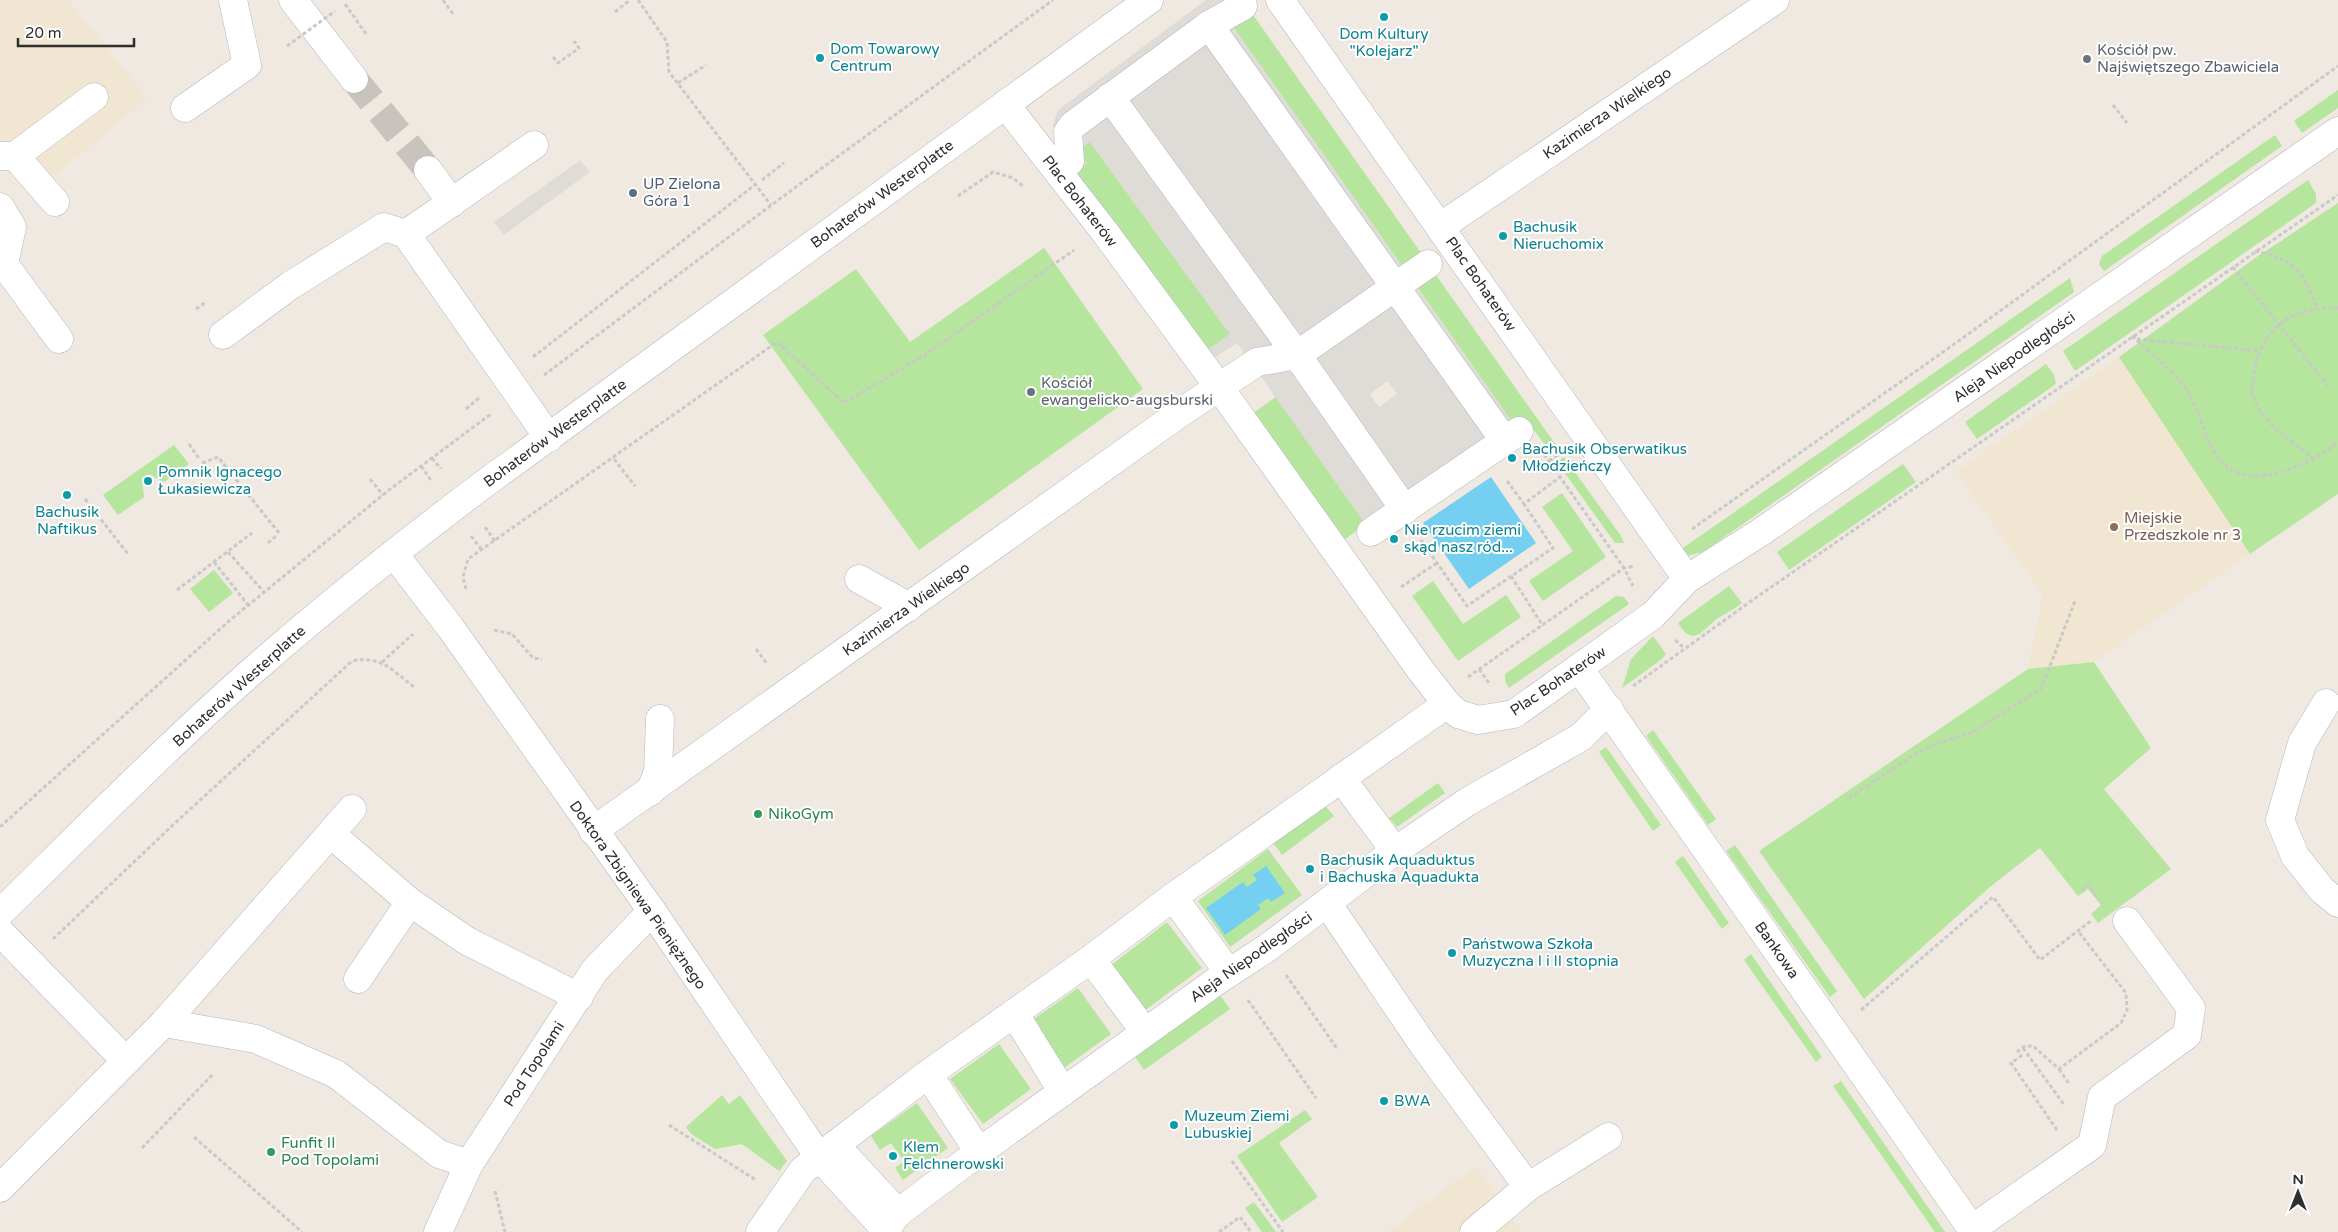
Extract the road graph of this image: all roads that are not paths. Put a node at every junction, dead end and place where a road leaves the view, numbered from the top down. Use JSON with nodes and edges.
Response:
{"nodes":[{"id":1,"x":233,"y":0,"type":"edge"},
{"id":2,"x":293,"y":0,"type":"edge"},
{"id":3,"x":1149,"y":0,"type":"edge"},
{"id":4,"x":1280,"y":0,"type":"edge"},
{"id":5,"x":1775,"y":0,"type":"edge"},
{"id":6,"x":1243,"y":6,"type":"dead end"},
{"id":7,"x":1209,"y":25,"type":"junction"},
{"id":8,"x":354,"y":79,"type":"tunnel mouth"},
{"id":9,"x":94,"y":97,"type":"dead end"},
{"id":10,"x":1110,"y":97,"type":"junction"},
{"id":11,"x":1005,"y":104,"type":"junction"},
{"id":12,"x":186,"y":108,"type":"dead end"},
{"id":13,"x":2338,"y":131,"type":"edge"},
{"id":14,"x":534,"y":145,"type":"dead end"},
{"id":15,"x":8,"y":156,"type":"edge"},
{"id":16,"x":1070,"y":161,"type":"dead end"},
{"id":17,"x":428,"y":170,"type":"tunnel mouth"},
{"id":18,"x":55,"y":202,"type":"dead end"},
{"id":19,"x":452,"y":203,"type":"junction"},
{"id":20,"x":0,"y":207,"type":"edge"},
{"id":21,"x":1440,"y":227,"type":"junction"},
{"id":22,"x":406,"y":234,"type":"junction"},
{"id":23,"x":1428,"y":264,"type":"dead end"},
{"id":24,"x":1396,"y":287,"type":"junction"},
{"id":25,"x":223,"y":334,"type":"dead end"},
{"id":26,"x":58,"y":339,"type":"dead end"},
{"id":27,"x":1297,"y":355,"type":"junction"},
{"id":28,"x":1219,"y":387,"type":"junction"},
{"id":29,"x":549,"y":438,"type":"junction"},
{"id":30,"x":1405,"y":510,"type":"junction"},
{"id":31,"x":1372,"y":532,"type":"dead end"},
{"id":32,"x":394,"y":554,"type":"junction"},
{"id":33,"x":858,"y":579,"type":"dead end"},
{"id":34,"x":1687,"y":579,"type":"junction"},
{"id":35,"x":909,"y":607,"type":"junction"},
{"id":36,"x":1579,"y":668,"type":"junction"},
{"id":37,"x":2326,"y":703,"type":"dead end"},
{"id":38,"x":1446,"y":704,"type":"junction"},
{"id":39,"x":1609,"y":709,"type":"junction"},
{"id":40,"x":660,"y":719,"type":"dead end"},
{"id":41,"x":1341,"y":778,"type":"junction"},
{"id":42,"x":650,"y":792,"type":"junction"},
{"id":43,"x":352,"y":809,"type":"dead end"},
{"id":44,"x":593,"y":831,"type":"junction"},
{"id":45,"x":331,"y":834,"type":"junction"},
{"id":46,"x":1395,"y":851,"type":"junction"},
{"id":47,"x":1173,"y":897,"type":"junction"},
{"id":48,"x":410,"y":902,"type":"junction"},
{"id":49,"x":1327,"y":903,"type":"junction"},
{"id":50,"x":2338,"y":903,"type":"edge"},
{"id":51,"x":652,"y":911,"type":"junction"},
{"id":52,"x":0,"y":913,"type":"edge"},
{"id":53,"x":2127,"y":921,"type":"dead end"},
{"id":54,"x":0,"y":932,"type":"edge"},
{"id":55,"x":1091,"y":958,"type":"junction"},
{"id":56,"x":1229,"y":973,"type":"junction"},
{"id":57,"x":358,"y":978,"type":"dead end"},
{"id":58,"x":579,"y":997,"type":"junction"},
{"id":59,"x":1014,"y":1013,"type":"junction"},
{"id":60,"x":164,"y":1023,"type":"junction"},
{"id":61,"x":1145,"y":1032,"type":"junction"},
{"id":62,"x":126,"y":1061,"type":"junction"},
{"id":63,"x":928,"y":1074,"type":"junction"},
{"id":64,"x":1063,"y":1092,"type":"junction"},
{"id":65,"x":1608,"y":1137,"type":"dead end"},
{"id":66,"x":827,"y":1151,"type":"junction"},
{"id":67,"x":979,"y":1152,"type":"junction"},
{"id":68,"x":469,"y":1164,"type":"junction"},
{"id":69,"x":1528,"y":1186,"type":"junction"},
{"id":70,"x":0,"y":1188,"type":"edge"},
{"id":71,"x":889,"y":1227,"type":"edge"},
{"id":72,"x":1973,"y":1231,"type":"edge"},
{"id":73,"x":438,"y":1232,"type":"edge"},
{"id":74,"x":760,"y":1232,"type":"edge"},
{"id":75,"x":1474,"y":1232,"type":"edge"}],
"edges":[{"from":1,"to":12,"type":"street"},
{"from":2,"to":8,"type":"street"},
{"from":3,"to":11,"type":"street","name":"Bohaterów Westerplatte"},
{"from":4,"to":21,"type":"street","name":"Plac Bohaterów"},
{"from":5,"to":21,"type":"street","name":"Kazimierza Wielkiego"},
{"from":6,"to":7,"type":"street"},
{"from":7,"to":10,"type":"street"},
{"from":7,"to":24,"type":"street"},
{"from":9,"to":15,"type":"street"},
{"from":10,"to":16,"type":"street"},
{"from":10,"to":27,"type":"street"},
{"from":11,"to":28,"type":"street","name":"Plac Bohaterów"},
{"from":11,"to":29,"type":"street","name":"Bohaterów Westerplatte"},
{"from":13,"to":34,"type":"street","name":"Aleja Niepodległości"},
{"from":14,"to":19,"type":"street"},
{"from":15,"to":18,"type":"street"},
{"from":17,"to":19,"type":"street"},
{"from":19,"to":22,"type":"street"},
{"from":20,"to":26,"type":"street"},
{"from":21,"to":34,"type":"street","name":"Plac Bohaterów"},
{"from":22,"to":25,"type":"street"},
{"from":22,"to":29,"type":"street"},
{"from":23,"to":24,"type":"street"},
{"from":24,"to":27,"type":"street"},
{"from":24,"to":30,"type":"street"},
{"from":27,"to":28,"type":"street","name":"Kazimierza Wielkiego"},
{"from":27,"to":30,"type":"street"},
{"from":28,"to":35,"type":"street","name":"Kazimierza Wielkiego"},
{"from":28,"to":38,"type":"street","name":"Plac Bohaterów"},
{"from":29,"to":32,"type":"street","name":"Bohaterów Westerplatte"},
{"from":30,"to":31,"type":"street"},
{"from":32,"to":44,"type":"street","name":"Doktora Zbigniewa Pieniężnego"},
{"from":32,"to":52,"type":"street","name":"Bohaterów Westerplatte"},
{"from":33,"to":35,"type":"street"},
{"from":34,"to":36,"type":"street","name":"Plac Bohaterów"},
{"from":35,"to":42,"type":"street","name":"Kazimierza Wielkiego"},
{"from":36,"to":38,"type":"street","name":"Plac Bohaterów"},
{"from":36,"to":39,"type":"street","name":"Bankowa"},
{"from":37,"to":50,"type":"street"},
{"from":38,"to":41,"type":"street"},
{"from":39,"to":46,"type":"street","name":"Aleja Niepodległości"},
{"from":39,"to":72,"type":"street","name":"Bankowa"},
{"from":40,"to":42,"type":"street"},
{"from":41,"to":46,"type":"street"},
{"from":41,"to":47,"type":"street"},
{"from":42,"to":44,"type":"street","name":"Kazimierza Wielkiego"},
{"from":43,"to":45,"type":"street"},
{"from":44,"to":51,"type":"street","name":"Doktora Zbigniewa Pieniężnego"},
{"from":45,"to":48,"type":"street"},
{"from":45,"to":60,"type":"street"},
{"from":46,"to":49,"type":"street","name":"Aleja Niepodległości"},
{"from":47,"to":55,"type":"street"},
{"from":47,"to":56,"type":"street"},
{"from":48,"to":57,"type":"street"},
{"from":48,"to":58,"type":"street"},
{"from":49,"to":56,"type":"street","name":"Aleja Niepodległości"},
{"from":49,"to":69,"type":"street"},
{"from":51,"to":58,"type":"street","name":"Pod Topolami"},
{"from":51,"to":66,"type":"street","name":"Doktora Zbigniewa Pieniężnego"},
{"from":53,"to":72,"type":"street"},
{"from":54,"to":62,"type":"street"},
{"from":55,"to":59,"type":"street"},
{"from":55,"to":61,"type":"street"},
{"from":56,"to":61,"type":"street","name":"Aleja Niepodległości"},
{"from":58,"to":68,"type":"street","name":"Pod Topolami"},
{"from":59,"to":63,"type":"street"},
{"from":59,"to":64,"type":"street"},
{"from":60,"to":62,"type":"street"},
{"from":60,"to":68,"type":"street"},
{"from":61,"to":64,"type":"street","name":"Aleja Niepodległości"},
{"from":62,"to":70,"type":"street"},
{"from":63,"to":66,"type":"street"},
{"from":63,"to":67,"type":"street"},
{"from":64,"to":67,"type":"street","name":"Aleja Niepodległości"},
{"from":65,"to":69,"type":"street"},
{"from":66,"to":71,"type":"street","name":"Aleja Niepodległości"},
{"from":66,"to":74,"type":"street"},
{"from":67,"to":71,"type":"street","name":"Aleja Niepodległości"},
{"from":68,"to":73,"type":"street","name":"Pod Topolami"},
{"from":69,"to":75,"type":"street"}]}
